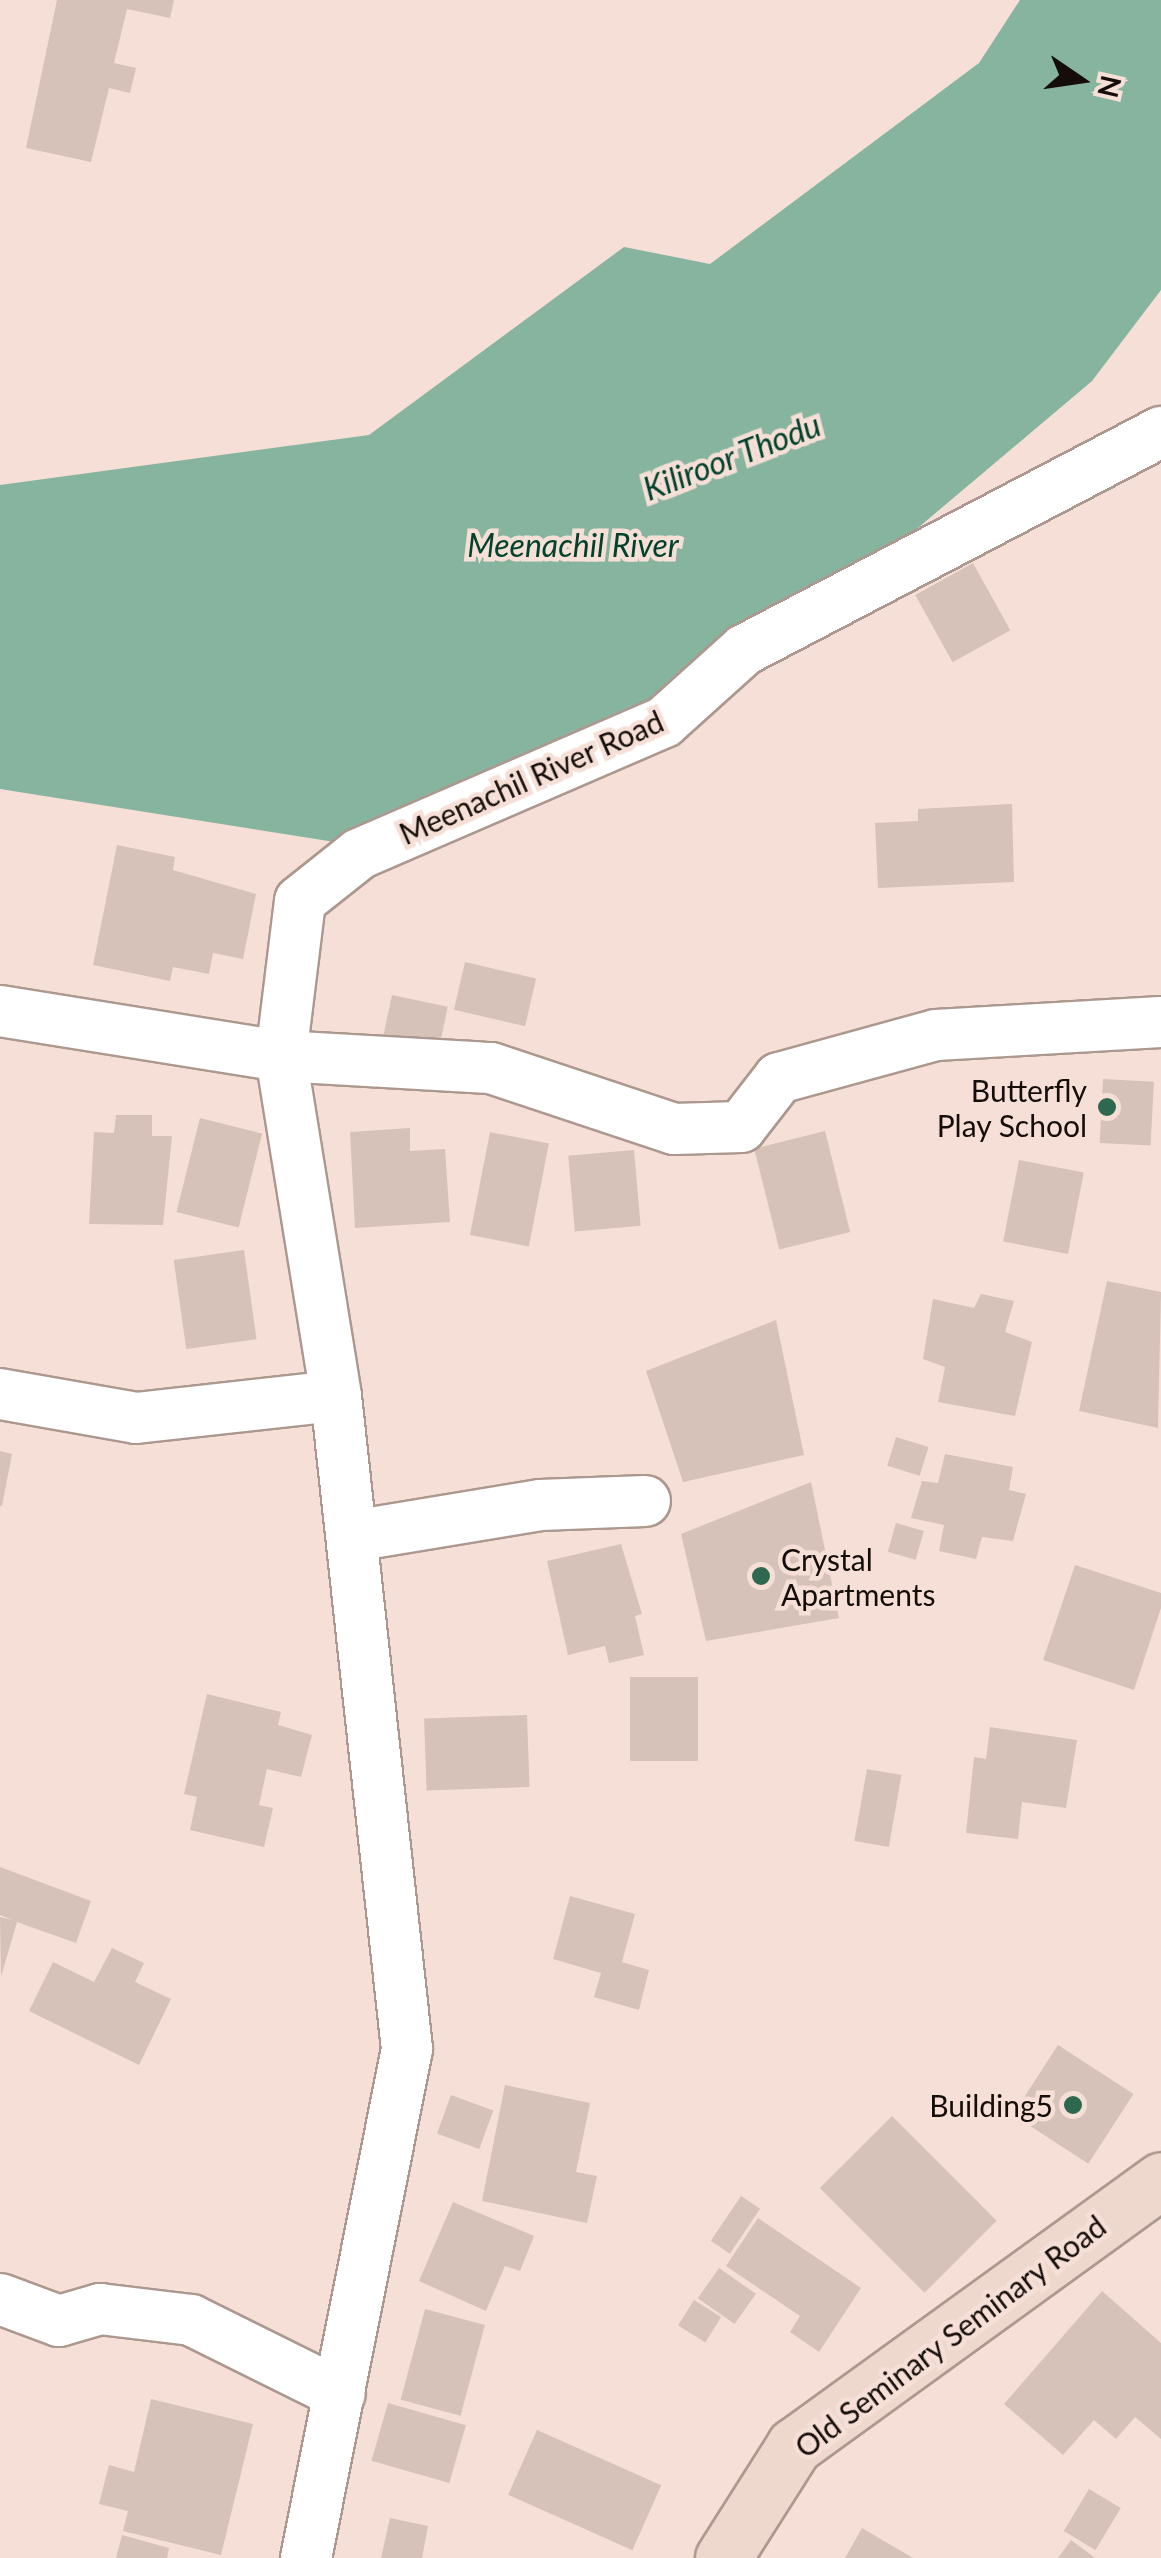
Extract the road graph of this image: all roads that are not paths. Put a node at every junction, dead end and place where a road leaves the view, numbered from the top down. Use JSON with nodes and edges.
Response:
{"nodes":[{"id":1,"x":1161,"y":432,"type":"edge"},
{"id":2,"x":0,"y":1011,"type":"edge"},
{"id":3,"x":1161,"y":1022,"type":"edge"},
{"id":4,"x":281,"y":1056,"type":"junction"},
{"id":5,"x":0,"y":1394,"type":"edge"},
{"id":6,"x":336,"y":1396,"type":"junction"},
{"id":7,"x":645,"y":1501,"type":"dead end"},
{"id":8,"x":354,"y":1536,"type":"junction"},
{"id":9,"x":1161,"y":2180,"type":"edge"},
{"id":10,"x":0,"y":2299,"type":"edge"},
{"id":11,"x":340,"y":2394,"type":"junction"},
{"id":12,"x":306,"y":2558,"type":"edge"},
{"id":13,"x":723,"y":2558,"type":"edge"}],
"edges":[{"from":1,"to":4,"type":"street","name":"Meenachil River Road"},
{"from":2,"to":4,"type":"street"},
{"from":3,"to":4,"type":"street"},
{"from":4,"to":6,"type":"street","name":"Meenachil River Road"},
{"from":5,"to":6,"type":"street"},
{"from":6,"to":8,"type":"street","name":"Meenachil River Road"},
{"from":7,"to":8,"type":"street"},
{"from":8,"to":11,"type":"street","name":"Meenachil River Road"},
{"from":9,"to":13,"type":"main road","name":"Old Seminary Seminary Road"},
{"from":10,"to":11,"type":"street"},
{"from":11,"to":12,"type":"street","name":"Meenachil River Road"}]}
